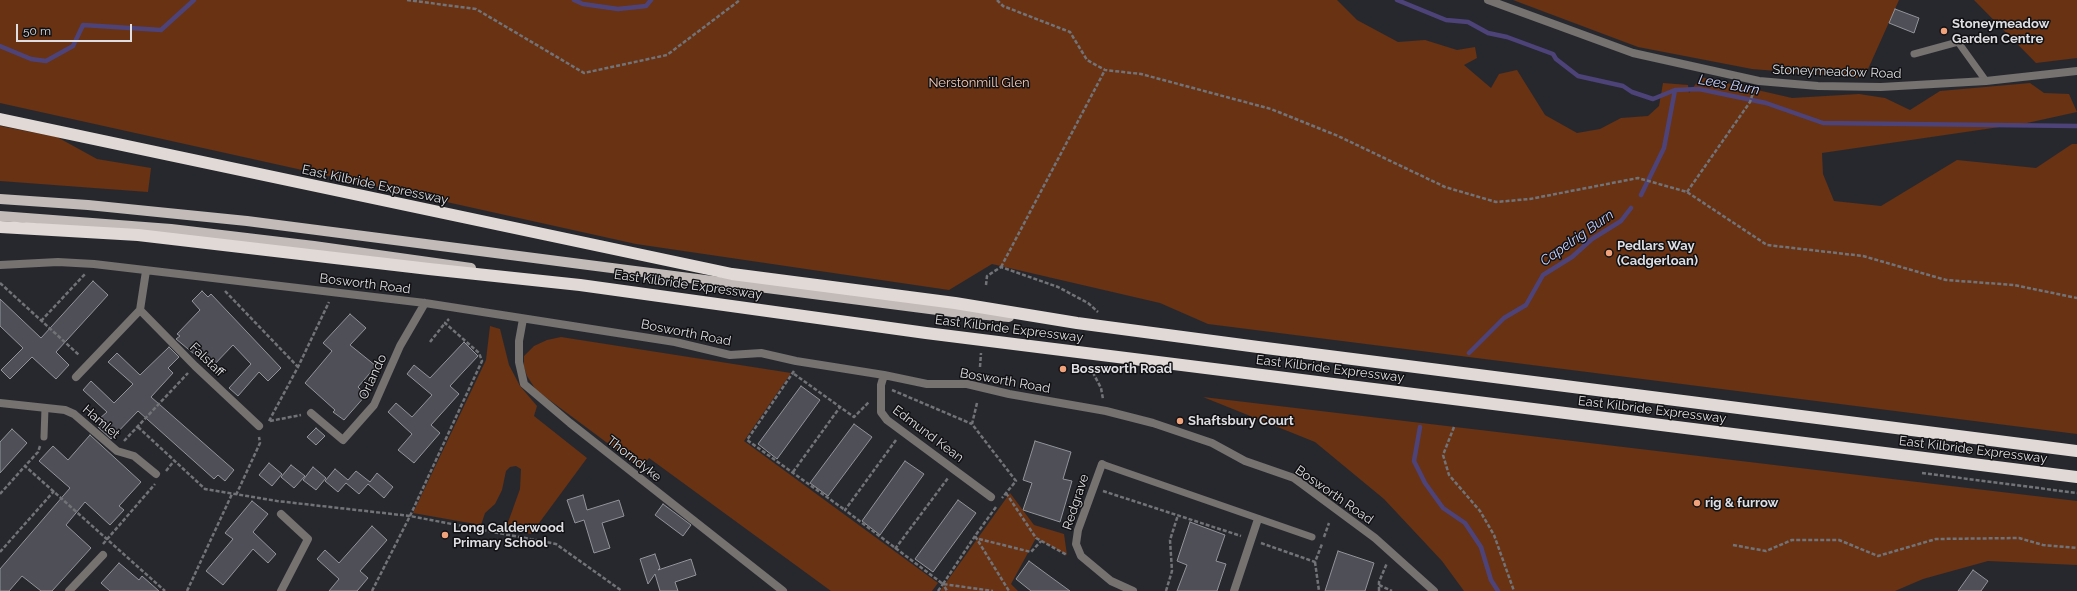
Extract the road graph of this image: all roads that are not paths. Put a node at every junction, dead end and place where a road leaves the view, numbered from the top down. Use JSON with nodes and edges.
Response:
{"nodes":[{"id":1,"x":1488,"y":0,"type":"edge"},
{"id":2,"x":1914,"y":54,"type":"dead end"},
{"id":3,"x":2077,"y":71,"type":"edge"},
{"id":4,"x":1986,"y":81,"type":"junction"},
{"id":5,"x":0,"y":119,"type":"edge"},
{"id":6,"x":0,"y":199,"type":"edge"},
{"id":7,"x":0,"y":216,"type":"edge"},
{"id":8,"x":0,"y":227,"type":"edge"},
{"id":9,"x":0,"y":265,"type":"edge"},
{"id":10,"x":146,"y":271,"type":"junction"},
{"id":11,"x":580,"y":285,"type":"junction"},
{"id":12,"x":425,"y":303,"type":"junction"},
{"id":13,"x":140,"y":310,"type":"junction"},
{"id":14,"x":523,"y":320,"type":"junction"},
{"id":15,"x":1077,"y":323,"type":"junction"},
{"id":16,"x":884,"y":375,"type":"junction"},
{"id":17,"x":76,"y":377,"type":"dead end"},
{"id":18,"x":0,"y":403,"type":"edge"},
{"id":19,"x":45,"y":408,"type":"junction"},
{"id":20,"x":311,"y":413,"type":"road end"},
{"id":21,"x":259,"y":426,"type":"road end"},
{"id":22,"x":44,"y":436,"type":"road end"},
{"id":23,"x":2077,"y":451,"type":"edge"},
{"id":24,"x":1102,"y":464,"type":"joint"},
{"id":25,"x":156,"y":474,"type":"dead end"},
{"id":26,"x":2077,"y":478,"type":"edge"},
{"id":27,"x":991,"y":497,"type":"dead end"},
{"id":28,"x":281,"y":514,"type":"dead end"},
{"id":29,"x":1258,"y":519,"type":"junction"},
{"id":30,"x":1312,"y":537,"type":"dead end"},
{"id":31,"x":103,"y":555,"type":"dead end"},
{"id":32,"x":69,"y":591,"type":"edge"},
{"id":33,"x":282,"y":591,"type":"edge"},
{"id":34,"x":783,"y":591,"type":"edge"},
{"id":35,"x":1133,"y":591,"type":"edge"},
{"id":36,"x":1234,"y":591,"type":"edge"},
{"id":37,"x":1434,"y":591,"type":"edge"}],
"edges":[{"from":1,"to":4,"type":"street","name":"Stoneymeadow Road"},
{"from":2,"to":4,"type":"lane"},
{"from":3,"to":4,"type":"street","name":"Stoneymeadow Road"},
{"from":5,"to":15,"type":"highway","name":"East Kilbride Expressway"},
{"from":6,"to":15,"type":"main road","name":"East Kilbride Expressway"},
{"from":7,"to":11,"type":"main road","name":"East Kilbride Expressway"},
{"from":8,"to":11,"type":"highway","name":"East Kilbride Expressway"},
{"from":9,"to":10,"type":"street","name":"Bosworth Road"},
{"from":10,"to":12,"type":"street","name":"Bosworth Road"},
{"from":10,"to":13,"type":"street"},
{"from":11,"to":26,"type":"highway","name":"East Kilbride Expressway"},
{"from":12,"to":14,"type":"street","name":"Bosworth Road"},
{"from":12,"to":20,"type":"street","name":"Orlando"},
{"from":13,"to":17,"type":"street"},
{"from":13,"to":21,"type":"street","name":"Falstaff"},
{"from":14,"to":16,"type":"street","name":"Bosworth Road"},
{"from":14,"to":34,"type":"street","name":"Thorndyke"},
{"from":15,"to":23,"type":"highway","name":"East Kilbride Expressway"},
{"from":16,"to":27,"type":"street","name":"Edmund Kean"},
{"from":16,"to":37,"type":"street","name":"Bosworth Road"},
{"from":18,"to":19,"type":"street","name":"Hamlet"},
{"from":19,"to":22,"type":"lane"},
{"from":19,"to":25,"type":"street","name":"Hamlet"},
{"from":24,"to":29,"type":"lane"},
{"from":24,"to":35,"type":"street","name":"Redgrave"},
{"from":28,"to":33,"type":"street"},
{"from":29,"to":30,"type":"lane"},
{"from":29,"to":36,"type":"street"},
{"from":31,"to":32,"type":"street"}]}
